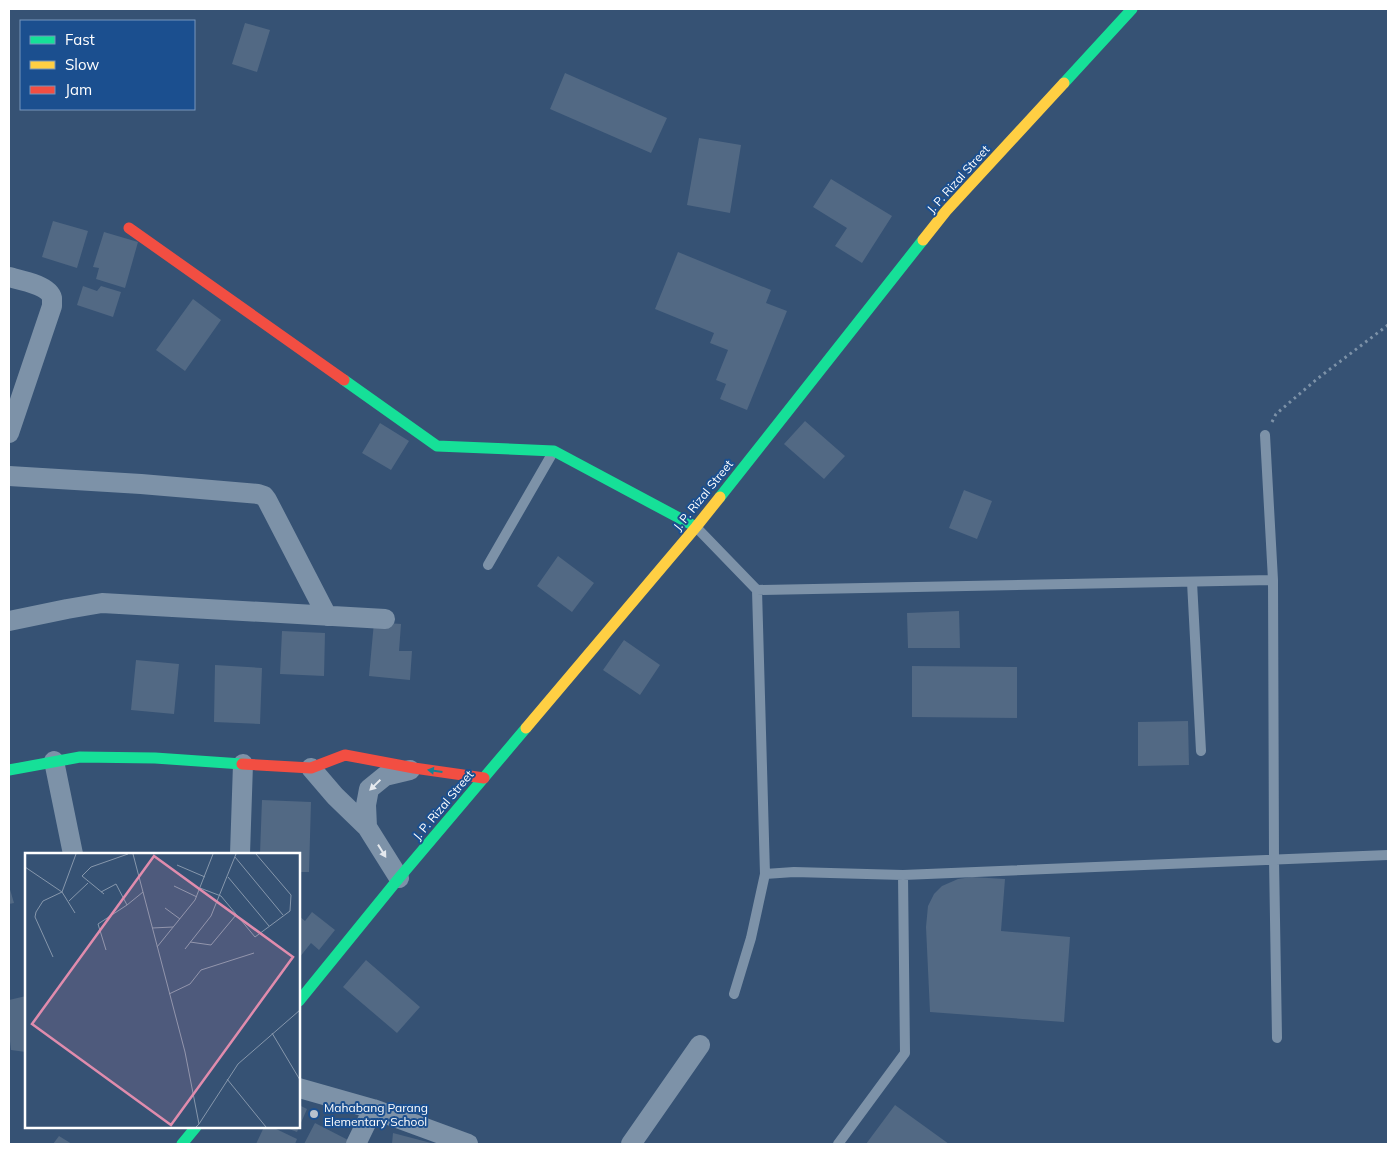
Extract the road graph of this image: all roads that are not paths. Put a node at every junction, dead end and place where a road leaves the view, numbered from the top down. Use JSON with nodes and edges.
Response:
{"nodes":[{"id":1,"x":1132,"y":9,"type":"edge"},
{"id":2,"x":129,"y":228,"type":"dead end"},
{"id":3,"x":9,"y":277,"type":"edge"},
{"id":4,"x":9,"y":433,"type":"edge"},
{"id":5,"x":1265,"y":435,"type":"road end"},
{"id":6,"x":554,"y":451,"type":"junction"},
{"id":7,"x":9,"y":476,"type":"edge"},
{"id":8,"x":696,"y":527,"type":"junction"},
{"id":9,"x":488,"y":565,"type":"dead end"},
{"id":10,"x":1273,"y":580,"type":"junction"},
{"id":11,"x":1192,"y":582,"type":"junction"},
{"id":12,"x":757,"y":590,"type":"junction"},
{"id":13,"x":327,"y":616,"type":"junction"},
{"id":14,"x":385,"y":619,"type":"dead end"},
{"id":15,"x":9,"y":621,"type":"edge"},
{"id":16,"x":1201,"y":751,"type":"dead end"},
{"id":17,"x":54,"y":761,"type":"junction"},
{"id":18,"x":243,"y":764,"type":"junction"},
{"id":19,"x":311,"y":768,"type":"junction"},
{"id":20,"x":414,"y":768,"type":"junction"},
{"id":21,"x":9,"y":770,"type":"edge"},
{"id":22,"x":484,"y":778,"type":"junction"},
{"id":23,"x":367,"y":827,"type":"junction"},
{"id":24,"x":73,"y":853,"type":"edge"},
{"id":25,"x":240,"y":853,"type":"edge"},
{"id":26,"x":1388,"y":854,"type":"edge"},
{"id":27,"x":1274,"y":860,"type":"junction"},
{"id":28,"x":764,"y":874,"type":"junction"},
{"id":29,"x":903,"y":875,"type":"junction"},
{"id":30,"x":399,"y":878,"type":"junction"},
{"id":31,"x":734,"y":994,"type":"dead end"},
{"id":32,"x":300,"y":1000,"type":"edge"},
{"id":33,"x":1277,"y":1038,"type":"dead end"},
{"id":34,"x":700,"y":1045,"type":"dead end"},
{"id":35,"x":300,"y":1088,"type":"edge"},
{"id":36,"x":373,"y":1109,"type":"junction"},
{"id":37,"x":195,"y":1128,"type":"edge"},
{"id":38,"x":182,"y":1144,"type":"edge"},
{"id":39,"x":356,"y":1144,"type":"edge"},
{"id":40,"x":468,"y":1144,"type":"edge"},
{"id":41,"x":631,"y":1144,"type":"edge"},
{"id":42,"x":838,"y":1144,"type":"edge"}],
"edges":[{"from":1,"to":8,"type":"main road","name":"J. P. Rizal Street"},
{"from":2,"to":6,"type":"main road"},
{"from":3,"to":4,"type":"street"},
{"from":5,"to":10,"type":"lane"},
{"from":6,"to":8,"type":"main road"},
{"from":6,"to":9,"type":"lane"},
{"from":7,"to":13,"type":"street"},
{"from":8,"to":12,"type":"lane"},
{"from":8,"to":22,"type":"main road","name":"J. P. Rizal Street"},
{"from":10,"to":11,"type":"lane"},
{"from":10,"to":27,"type":"lane"},
{"from":11,"to":12,"type":"lane"},
{"from":11,"to":16,"type":"lane"},
{"from":12,"to":28,"type":"lane"},
{"from":13,"to":14,"type":"street"},
{"from":13,"to":15,"type":"street"},
{"from":17,"to":18,"type":"main road"},
{"from":17,"to":21,"type":"main road"},
{"from":17,"to":24,"type":"street"},
{"from":18,"to":19,"type":"main road"},
{"from":18,"to":25,"type":"street"},
{"from":19,"to":20,"type":"main road"},
{"from":19,"to":23,"type":"street"},
{"from":22,"to":20,"type":"main road","one_way":true},
{"from":20,"to":23,"type":"street","one_way":true},
{"from":22,"to":30,"type":"main road","name":"J. P. Rizal Street"},
{"from":23,"to":30,"type":"street","one_way":true},
{"from":26,"to":27,"type":"lane"},
{"from":27,"to":29,"type":"lane"},
{"from":27,"to":33,"type":"lane"},
{"from":28,"to":29,"type":"lane"},
{"from":28,"to":31,"type":"lane"},
{"from":29,"to":42,"type":"lane"},
{"from":30,"to":32,"type":"main road","name":"J. P. Rizal Street"},
{"from":34,"to":41,"type":"street"},
{"from":35,"to":36,"type":"street"},
{"from":36,"to":39,"type":"street"},
{"from":36,"to":40,"type":"street"},
{"from":37,"to":38,"type":"main road"}]}
